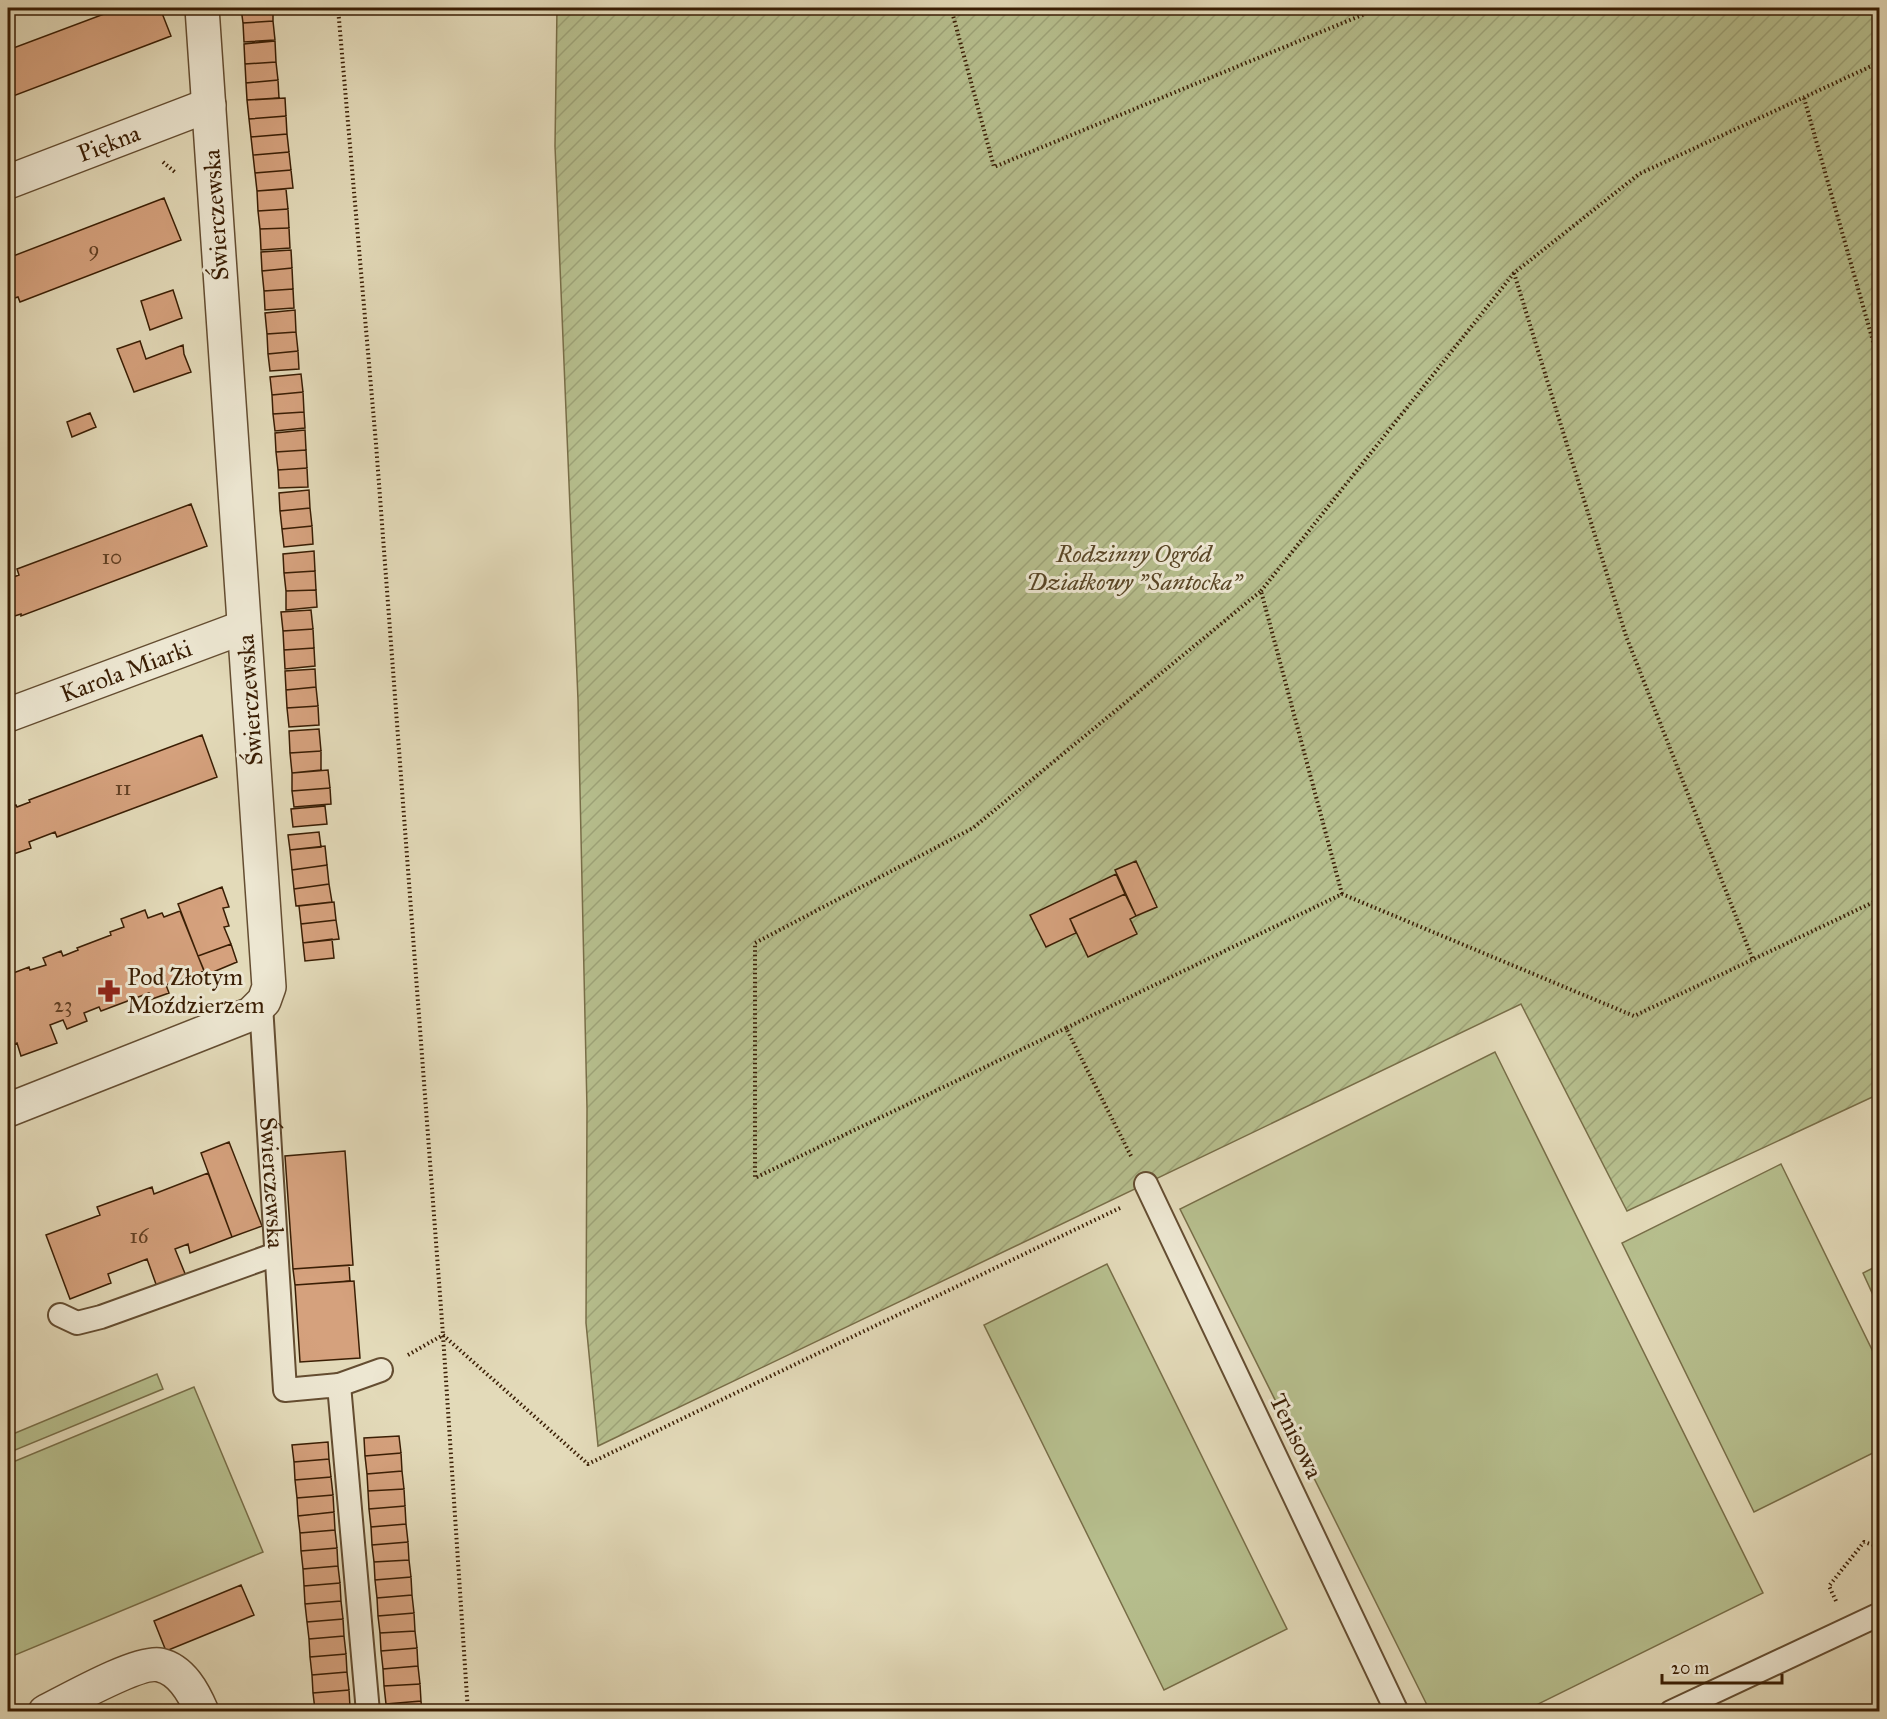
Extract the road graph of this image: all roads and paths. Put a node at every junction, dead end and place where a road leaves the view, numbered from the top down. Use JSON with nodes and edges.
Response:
{"nodes":[{"id":1,"x":202,"y":8,"type":"edge"},
{"id":2,"x":338,"y":8,"type":"edge"},
{"id":3,"x":951,"y":8,"type":"edge"},
{"id":4,"x":1379,"y":8,"type":"edge"},
{"id":5,"x":1880,"y":63,"type":"edge"},
{"id":6,"x":1804,"y":98,"type":"junction"},
{"id":7,"x":208,"y":105,"type":"junction"},
{"id":8,"x":161,"y":161,"type":"dead end"},
{"id":9,"x":182,"y":179,"type":"dead end"},
{"id":10,"x":8,"y":182,"type":"edge"},
{"id":11,"x":1514,"y":273,"type":"junction"},
{"id":12,"x":1880,"y":366,"type":"edge"},
{"id":13,"x":1261,"y":591,"type":"junction"},
{"id":14,"x":244,"y":627,"type":"junction"},
{"id":15,"x":8,"y":716,"type":"edge"},
{"id":16,"x":1342,"y":894,"type":"junction"},
{"id":17,"x":1880,"y":899,"type":"edge"},
{"id":18,"x":1753,"y":960,"type":"junction"},
{"id":19,"x":261,"y":1005,"type":"junction"},
{"id":20,"x":1066,"y":1028,"type":"junction"},
{"id":21,"x":8,"y":1110,"type":"edge"},
{"id":22,"x":1148,"y":1189,"type":"junction"},
{"id":23,"x":276,"y":1254,"type":"junction"},
{"id":24,"x":60,"y":1315,"type":"dead end"},
{"id":25,"x":443,"y":1335,"type":"junction"},
{"id":26,"x":381,"y":1370,"type":"joint"},
{"id":27,"x":339,"y":1385,"type":"junction"},
{"id":28,"x":1880,"y":1547,"type":"edge"},
{"id":29,"x":1880,"y":1614,"type":"edge"},
{"id":30,"x":1848,"y":1628,"type":"junction"},
{"id":31,"x":45,"y":1712,"type":"edge"},
{"id":32,"x":202,"y":1712,"type":"edge"},
{"id":33,"x":368,"y":1712,"type":"edge"},
{"id":34,"x":468,"y":1712,"type":"edge"},
{"id":35,"x":1397,"y":1712,"type":"edge"},
{"id":36,"x":1671,"y":1712,"type":"edge"}],
"edges":[{"from":1,"to":7,"type":"street","name":"Świerczewska"},
{"from":2,"to":25,"type":"path"},
{"from":3,"to":4,"type":"path"},
{"from":5,"to":6,"type":"path"},
{"from":6,"to":11,"type":"path"},
{"from":6,"to":12,"type":"path"},
{"from":7,"to":10,"type":"street","name":"Piękna"},
{"from":7,"to":14,"type":"street","name":"Świerczewska"},
{"from":8,"to":9,"type":"path"},
{"from":11,"to":13,"type":"path"},
{"from":11,"to":18,"type":"path"},
{"from":13,"to":16,"type":"path"},
{"from":13,"to":20,"type":"path"},
{"from":14,"to":15,"type":"street","name":"Karola Miarki"},
{"from":14,"to":19,"type":"street","name":"Świerczewska"},
{"from":16,"to":18,"type":"path"},
{"from":16,"to":20,"type":"path"},
{"from":17,"to":18,"type":"path"},
{"from":19,"to":21,"type":"street"},
{"from":19,"to":23,"type":"lane","name":"Świerczewska"},
{"from":20,"to":22,"type":"path"},
{"from":22,"to":25,"type":"path"},
{"from":22,"to":35,"type":"lane","name":"Tenisowa"},
{"from":23,"to":24,"type":"lane"},
{"from":23,"to":27,"type":"lane","name":"Świerczewska"},
{"from":25,"to":26,"type":"path"},
{"from":25,"to":34,"type":"path"},
{"from":26,"to":27,"type":"lane"},
{"from":27,"to":33,"type":"lane"},
{"from":28,"to":30,"type":"path"},
{"from":29,"to":30,"type":"lane"},
{"from":30,"to":36,"type":"lane"},
{"from":31,"to":32,"type":"street"}]}
